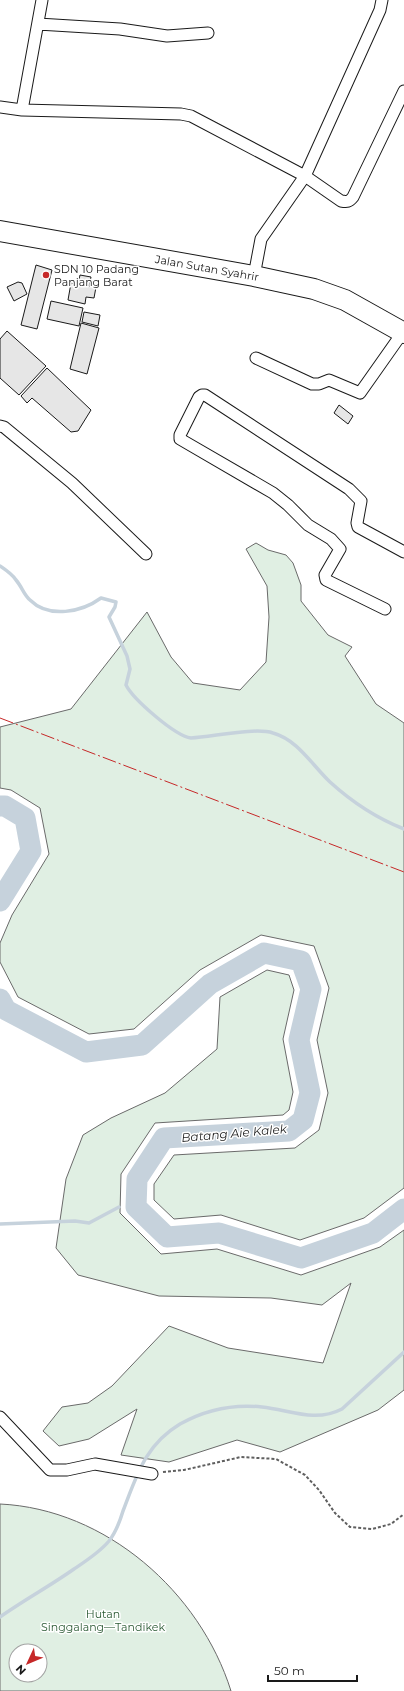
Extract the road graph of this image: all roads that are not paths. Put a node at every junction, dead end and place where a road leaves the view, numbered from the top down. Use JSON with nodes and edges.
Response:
{"nodes":[{"id":1,"x":42,"y":0,"type":"edge"},
{"id":2,"x":382,"y":0,"type":"edge"},
{"id":3,"x":38,"y":24,"type":"junction"},
{"id":4,"x":208,"y":33,"type":"dead end"},
{"id":5,"x":404,"y":91,"type":"edge"},
{"id":6,"x":0,"y":107,"type":"edge"},
{"id":7,"x":22,"y":110,"type":"junction"},
{"id":8,"x":305,"y":176,"type":"junction"},
{"id":9,"x":0,"y":231,"type":"edge"},
{"id":10,"x":254,"y":276,"type":"junction"},
{"id":11,"x":403,"y":332,"type":"edge"},
{"id":12,"x":256,"y":358,"type":"dead end"},
{"id":13,"x":0,"y":426,"type":"edge"},
{"id":14,"x":404,"y":552,"type":"edge"},
{"id":15,"x":146,"y":554,"type":"dead end"},
{"id":16,"x":386,"y":609,"type":"dead end"},
{"id":17,"x":0,"y":1417,"type":"edge"},
{"id":18,"x":152,"y":1474,"type":"road end"}],
"edges":[{"from":1,"to":3,"type":"street"},
{"from":2,"to":8,"type":"street"},
{"from":3,"to":4,"type":"street"},
{"from":3,"to":7,"type":"street"},
{"from":5,"to":8,"type":"street"},
{"from":6,"to":7,"type":"street"},
{"from":7,"to":8,"type":"street"},
{"from":8,"to":10,"type":"street"},
{"from":9,"to":10,"type":"highway","name":"Jalan Sutan Syahrir"},
{"from":10,"to":11,"type":"highway","name":"Jalan Sutan Syahrir"},
{"from":11,"to":12,"type":"street"},
{"from":13,"to":15,"type":"street"},
{"from":14,"to":16,"type":"street"},
{"from":17,"to":18,"type":"street"}]}
